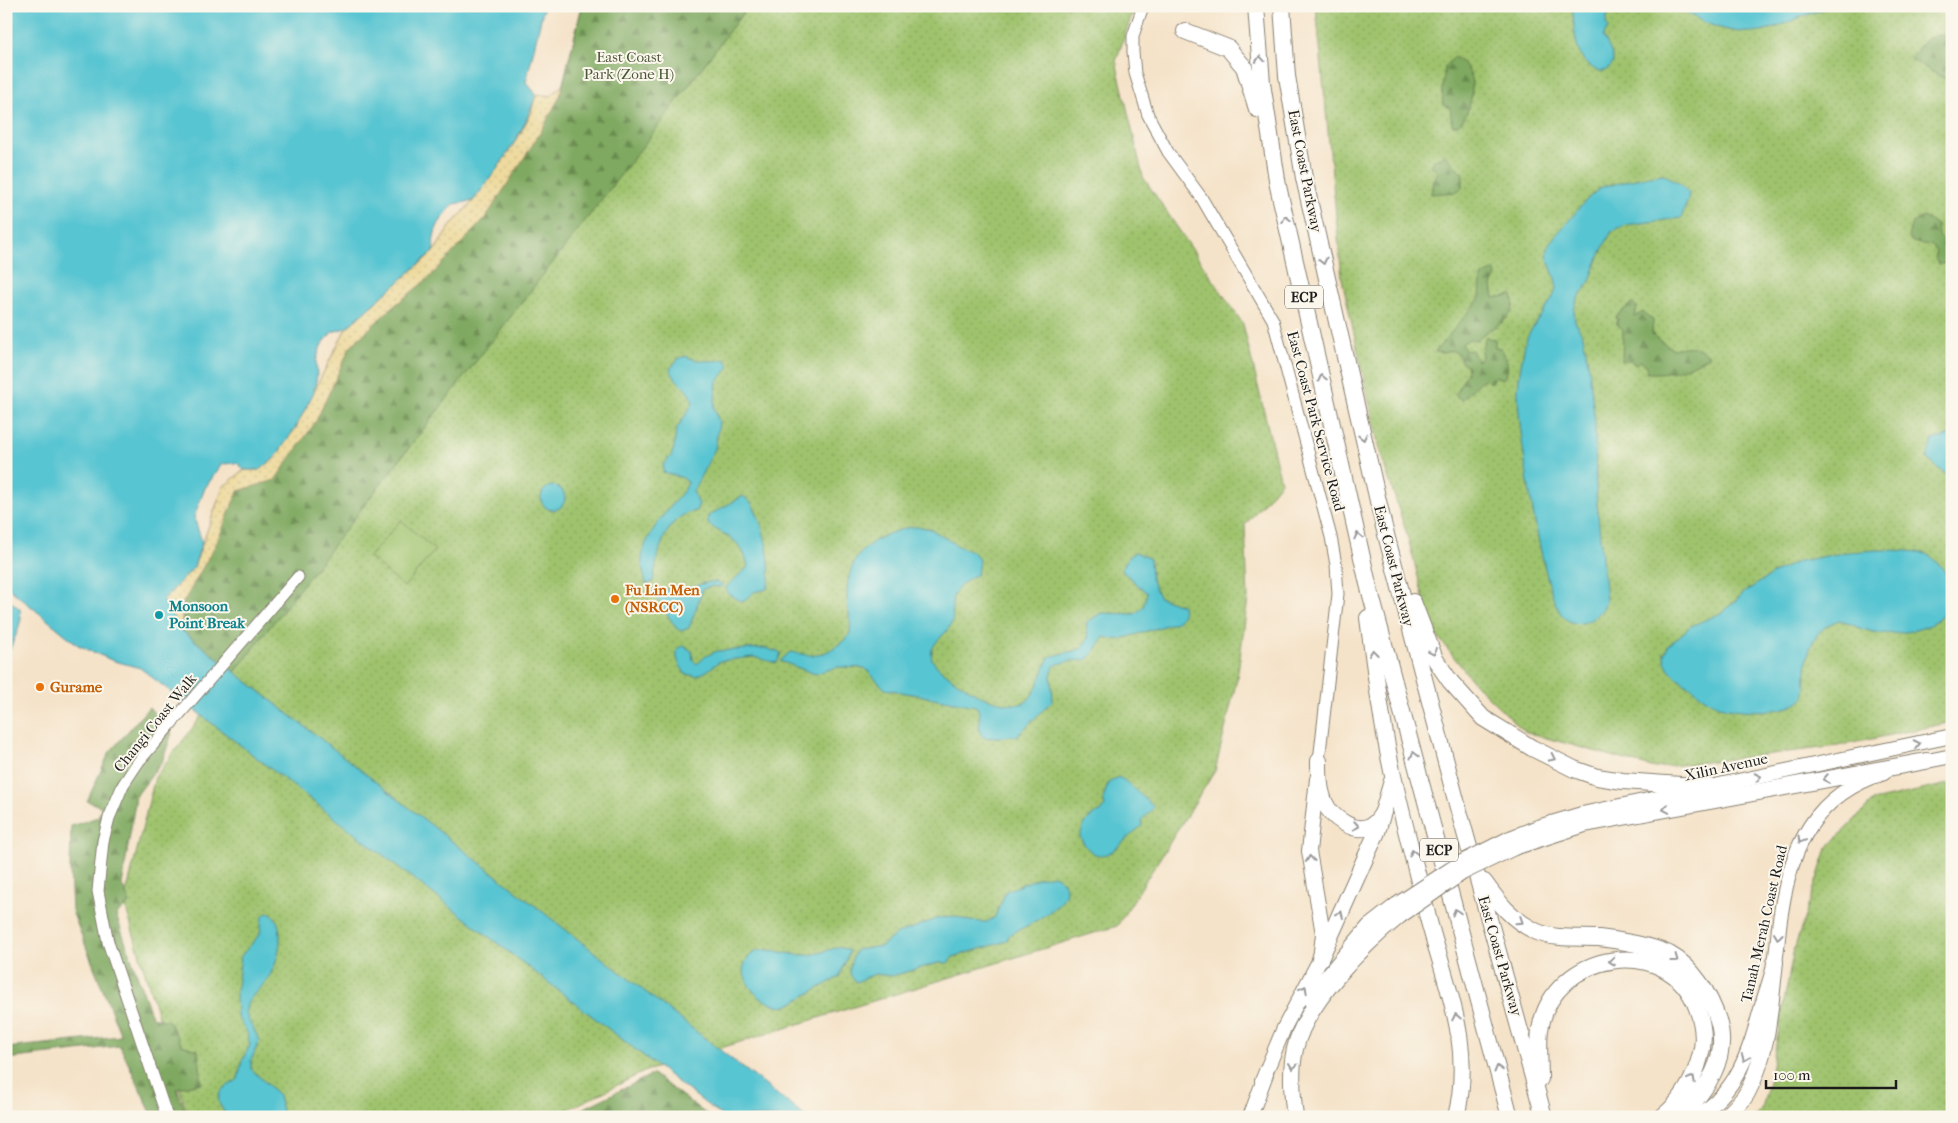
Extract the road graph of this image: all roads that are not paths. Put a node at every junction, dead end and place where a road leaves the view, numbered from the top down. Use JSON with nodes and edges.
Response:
{"nodes":[{"id":1,"x":1143,"y":6,"type":"edge"},
{"id":2,"x":1256,"y":6,"type":"edge"},
{"id":3,"x":1282,"y":6,"type":"edge"},
{"id":4,"x":1185,"y":32,"type":"dead end"},
{"id":5,"x":1278,"y":186,"type":"junction"},
{"id":6,"x":1392,"y":560,"type":"junction"},
{"id":7,"x":298,"y":577,"type":"dead end"},
{"id":8,"x":1368,"y":584,"type":"junction"},
{"id":9,"x":1952,"y":736,"type":"edge"},
{"id":10,"x":1952,"y":756,"type":"edge"},
{"id":11,"x":1319,"y":760,"type":"junction"},
{"id":12,"x":1926,"y":761,"type":"junction"},
{"id":13,"x":1393,"y":776,"type":"junction"},
{"id":14,"x":1710,"y":787,"type":"junction"},
{"id":15,"x":1386,"y":808,"type":"junction"},
{"id":16,"x":1512,"y":842,"type":"junction"},
{"id":17,"x":1477,"y":872,"type":"junction"},
{"id":18,"x":1398,"y":910,"type":"junction"},
{"id":19,"x":1320,"y":959,"type":"junction"},
{"id":20,"x":1775,"y":962,"type":"junction"},
{"id":21,"x":1262,"y":1081,"type":"junction"},
{"id":22,"x":1543,"y":1110,"type":"edge"},
{"id":23,"x":167,"y":1117,"type":"edge"},
{"id":24,"x":1250,"y":1117,"type":"edge"},
{"id":25,"x":1295,"y":1117,"type":"edge"},
{"id":26,"x":1456,"y":1117,"type":"edge"},
{"id":27,"x":1510,"y":1117,"type":"edge"},
{"id":28,"x":1662,"y":1117,"type":"edge"},
{"id":29,"x":1680,"y":1117,"type":"edge"},
{"id":30,"x":1696,"y":1117,"type":"edge"},
{"id":31,"x":1726,"y":1117,"type":"edge"}],
"edges":[{"from":1,"to":11,"type":"street","name":"East Coast Park Service Road"},
{"from":5,"to":2,"type":"highway","name":"East Coast Parkway","number":"ECP","one_way":true},
{"from":3,"to":6,"type":"highway","name":"East Coast Parkway","number":"ECP","one_way":true},
{"from":4,"to":5,"type":"highway"},
{"from":8,"to":5,"type":"highway","name":"East Coast Parkway","number":"ECP","one_way":true},
{"from":6,"to":14,"type":"highway","one_way":true},
{"from":6,"to":17,"type":"highway","name":"East Coast Parkway","number":"ECP"},
{"from":7,"to":23,"type":"street","name":"Changi Coast Walk"},
{"from":13,"to":8,"type":"highway","one_way":true},
{"from":27,"to":8,"type":"highway","name":"East Coast Parkway","number":"ECP","one_way":true},
{"from":14,"to":9,"type":"main road","name":"Xilin Avenue","one_way":true},
{"from":10,"to":12,"type":"main road"},
{"from":11,"to":15,"type":"highway","one_way":true},
{"from":19,"to":11,"type":"main road","one_way":true},
{"from":12,"to":16,"type":"highway","one_way":true},
{"from":12,"to":20,"type":"main road","name":"Tanah Merah Coast Road","one_way":true},
{"from":13,"to":15,"type":"highway"},
{"from":26,"to":13,"type":"highway","one_way":true},
{"from":14,"to":16,"type":"main road","name":"Xilin Avenue"},
{"from":19,"to":15,"type":"highway","one_way":true},
{"from":16,"to":18,"type":"highway","bridge":true},
{"from":17,"to":22,"type":"highway","name":"East Coast Parkway","number":"ECP"},
{"from":17,"to":29,"type":"highway","one_way":true},
{"from":18,"to":21,"type":"main road"},
{"from":18,"to":25,"type":"highway","one_way":true},
{"from":21,"to":19,"type":"main road","one_way":true},
{"from":20,"to":30,"type":"main road","name":"Tanah Merah Coast Road","one_way":true},
{"from":20,"to":31,"type":"highway"},
{"from":21,"to":24,"type":"main road"},
{"from":28,"to":22,"type":"highway","one_way":true}]}
